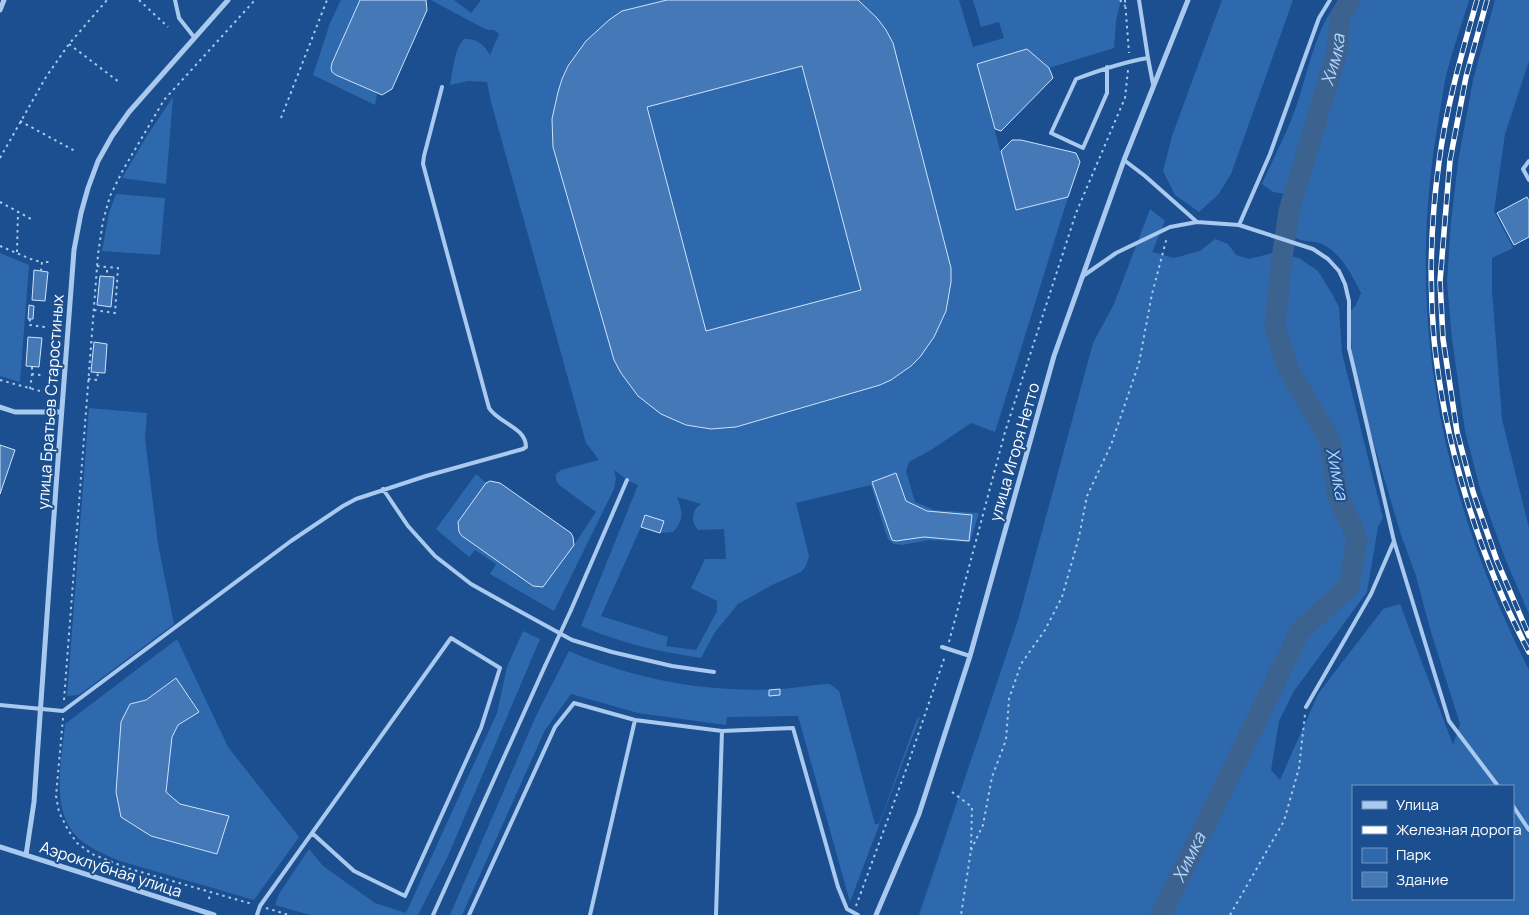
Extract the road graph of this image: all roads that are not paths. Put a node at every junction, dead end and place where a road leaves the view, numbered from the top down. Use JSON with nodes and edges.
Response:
{"nodes":[{"id":1,"x":4,"y":0,"type":"edge"},
{"id":2,"x":176,"y":0,"type":"edge"},
{"id":3,"x":228,"y":0,"type":"edge"},
{"id":4,"x":1139,"y":0,"type":"edge"},
{"id":5,"x":1188,"y":0,"type":"edge"},
{"id":6,"x":1330,"y":0,"type":"edge"},
{"id":7,"x":0,"y":10,"type":"edge"},
{"id":8,"x":194,"y":37,"type":"junction"},
{"id":9,"x":1148,"y":58,"type":"junction"},
{"id":10,"x":1107,"y":67,"type":"junction"},
{"id":11,"x":1154,"y":85,"type":"junction"},
{"id":12,"x":442,"y":87,"type":"dead end"},
{"id":13,"x":1124,"y":160,"type":"junction"},
{"id":14,"x":1529,"y":160,"type":"edge"},
{"id":15,"x":1529,"y":180,"type":"edge"},
{"id":16,"x":1197,"y":222,"type":"junction"},
{"id":17,"x":1239,"y":226,"type":"junction"},
{"id":18,"x":1082,"y":277,"type":"junction"},
{"id":19,"x":0,"y":407,"type":"edge"},
{"id":20,"x":61,"y":412,"type":"junction"},
{"id":21,"x":626,"y":480,"type":"dead end"},
{"id":22,"x":383,"y":489,"type":"junction"},
{"id":23,"x":1394,"y":541,"type":"junction"},
{"id":24,"x":942,"y":647,"type":"dead end"},
{"id":25,"x":970,"y":656,"type":"junction"},
{"id":26,"x":714,"y":672,"type":"dead end"},
{"id":27,"x":0,"y":705,"type":"edge"},
{"id":28,"x":1306,"y":707,"type":"road end"},
{"id":29,"x":41,"y":708,"type":"junction"},
{"id":30,"x":635,"y":720,"type":"junction"},
{"id":31,"x":722,"y":731,"type":"junction"},
{"id":32,"x":1497,"y":785,"type":"edge"},
{"id":33,"x":1514,"y":808,"type":"edge"},
{"id":34,"x":1529,"y":830,"type":"edge"},
{"id":35,"x":312,"y":833,"type":"junction"},
{"id":36,"x":0,"y":847,"type":"edge"},
{"id":37,"x":26,"y":855,"type":"junction"},
{"id":38,"x":214,"y":915,"type":"edge"},
{"id":39,"x":256,"y":915,"type":"edge"},
{"id":40,"x":433,"y":915,"type":"edge"},
{"id":41,"x":469,"y":915,"type":"edge"},
{"id":42,"x":590,"y":915,"type":"edge"},
{"id":43,"x":716,"y":915,"type":"edge"},
{"id":44,"x":858,"y":915,"type":"edge"},
{"id":45,"x":876,"y":915,"type":"edge"}],
"edges":[{"from":1,"to":7,"type":"street"},
{"from":2,"to":8,"type":"lane"},
{"from":3,"to":8,"type":"street","name":"улица Братьев Старостиных"},
{"from":4,"to":9,"type":"lane"},
{"from":5,"to":11,"type":"street","name":"улица Игоря Нетто"},
{"from":6,"to":17,"type":"lane"},
{"from":8,"to":20,"type":"street","name":"улица Братьев Старостиных"},
{"from":9,"to":10,"type":"lane"},
{"from":9,"to":11,"type":"lane"},
{"from":10,"to":10,"type":"lane"},
{"from":11,"to":13,"type":"street","name":"улица Игоря Нетто"},
{"from":12,"to":22,"type":"lane"},
{"from":13,"to":16,"type":"lane"},
{"from":13,"to":18,"type":"street","name":"улица Игоря Нетто"},
{"from":14,"to":15,"type":"lane"},
{"from":16,"to":17,"type":"lane"},
{"from":16,"to":18,"type":"lane"},
{"from":17,"to":23,"type":"lane"},
{"from":18,"to":25,"type":"street","name":"улица Игоря Нетто"},
{"from":19,"to":20,"type":"street"},
{"from":20,"to":29,"type":"street","name":"улица Братьев Старостиных"},
{"from":21,"to":40,"type":"lane","bridge":true},
{"from":22,"to":26,"type":"lane"},
{"from":22,"to":29,"type":"lane"},
{"from":23,"to":28,"type":"lane"},
{"from":23,"to":32,"type":"lane"},
{"from":24,"to":25,"type":"lane"},
{"from":25,"to":45,"type":"street","name":"улица Игоря Нетто"},
{"from":27,"to":29,"type":"lane"},
{"from":29,"to":37,"type":"street","name":"улица Братьев Старостиных"},
{"from":30,"to":31,"type":"lane"},
{"from":30,"to":41,"type":"lane"},
{"from":30,"to":42,"type":"lane"},
{"from":31,"to":43,"type":"lane"},
{"from":31,"to":44,"type":"lane"},
{"from":33,"to":34,"type":"lane"},
{"from":35,"to":35,"type":"lane"},
{"from":35,"to":39,"type":"lane"},
{"from":36,"to":37,"type":"street","name":"Аэроклубная улица"},
{"from":37,"to":38,"type":"street","name":"Аэроклубная улица"}]}
